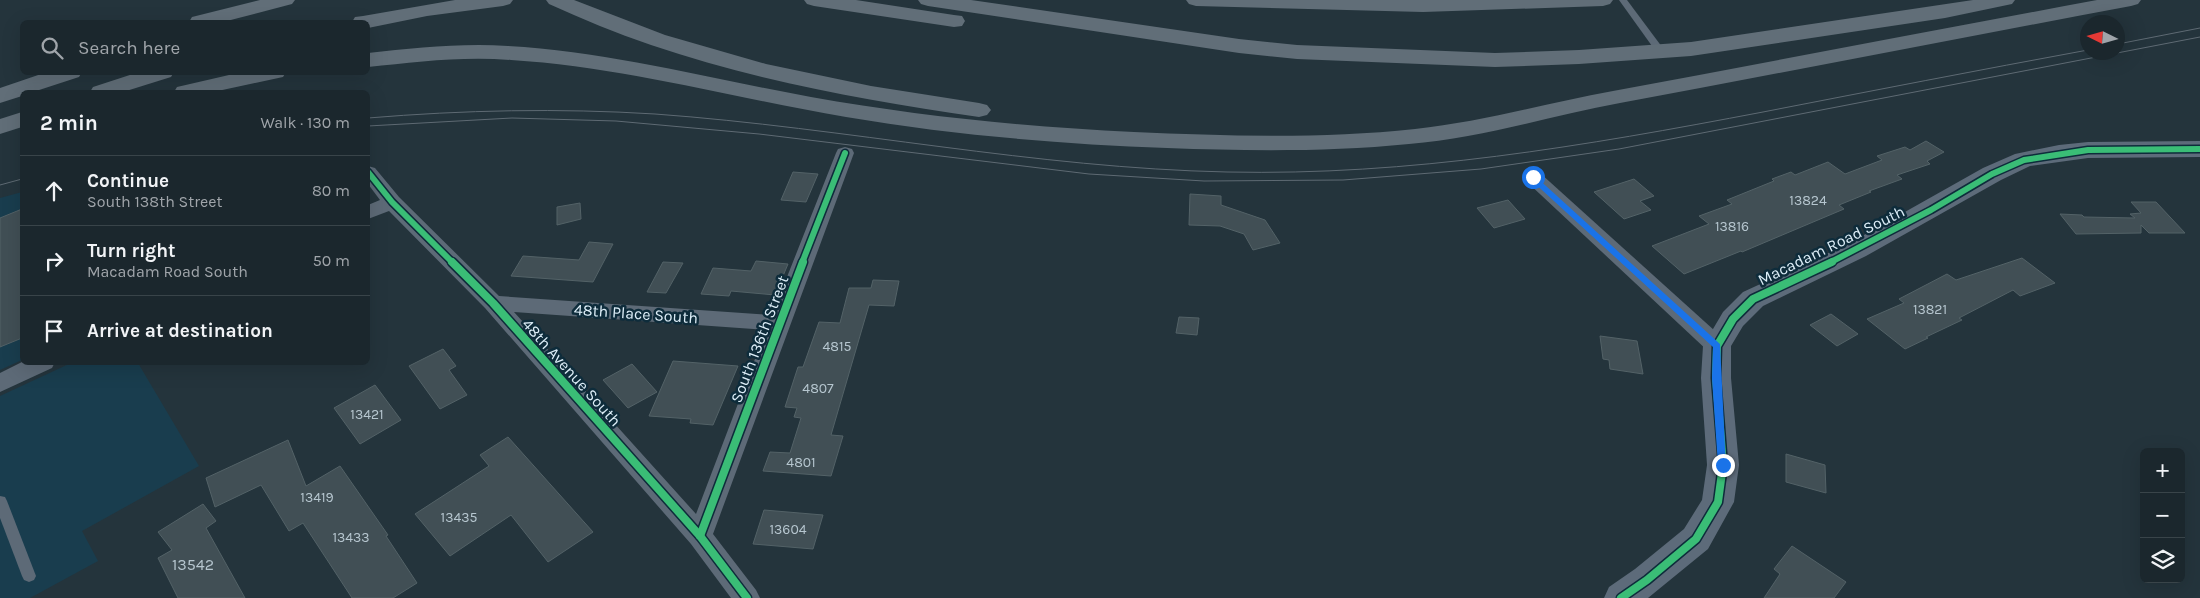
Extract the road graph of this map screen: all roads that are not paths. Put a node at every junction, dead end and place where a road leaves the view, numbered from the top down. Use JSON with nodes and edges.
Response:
{"nodes":[{"id":1,"x":285,"y":0,"type":"edge"},
{"id":2,"x":292,"y":0,"type":"edge"},
{"id":3,"x":502,"y":0,"type":"edge"},
{"id":4,"x":556,"y":0,"type":"edge"},
{"id":5,"x":814,"y":0,"type":"edge"},
{"id":6,"x":928,"y":0,"type":"edge"},
{"id":7,"x":1196,"y":0,"type":"edge"},
{"id":8,"x":1603,"y":0,"type":"edge"},
{"id":9,"x":1624,"y":0,"type":"edge"},
{"id":10,"x":2005,"y":0,"type":"edge"},
{"id":11,"x":2131,"y":0,"type":"edge"},
{"id":12,"x":208,"y":20,"type":"edge"},
{"id":13,"x":229,"y":20,"type":"edge"},
{"id":14,"x":370,"y":21,"type":"edge"},
{"id":15,"x":1660,"y":51,"type":"junction"},
{"id":16,"x":1836,"y":54,"type":"junction"},
{"id":17,"x":370,"y":60,"type":"edge"},
{"id":18,"x":20,"y":73,"type":"edge"},
{"id":19,"x":62,"y":75,"type":"edge"},
{"id":20,"x":154,"y":75,"type":"edge"},
{"id":21,"x":262,"y":75,"type":"edge"},
{"id":22,"x":0,"y":79,"type":"edge"},
{"id":23,"x":107,"y":90,"type":"edge"},
{"id":24,"x":195,"y":90,"type":"edge"},
{"id":25,"x":0,"y":96,"type":"edge"},
{"id":26,"x":1604,"y":99,"type":"junction"},
{"id":27,"x":20,"y":120,"type":"edge"},
{"id":28,"x":0,"y":127,"type":"edge"},
{"id":29,"x":20,"y":138,"type":"edge"},
{"id":30,"x":0,"y":144,"type":"edge"},
{"id":31,"x":2200,"y":149,"type":"edge"},
{"id":32,"x":845,"y":153,"type":"dead end"},
{"id":33,"x":370,"y":174,"type":"edge"},
{"id":34,"x":1533,"y":177,"type":"dead end"},
{"id":35,"x":392,"y":202,"type":"junction"},
{"id":36,"x":370,"y":212,"type":"edge"},
{"id":37,"x":493,"y":303,"type":"junction"},
{"id":38,"x":779,"y":324,"type":"junction"},
{"id":39,"x":1718,"y":346,"type":"junction"},
{"id":40,"x":38,"y":365,"type":"edge"},
{"id":41,"x":0,"y":383,"type":"edge"},
{"id":42,"x":0,"y":501,"type":"edge"},
{"id":43,"x":700,"y":536,"type":"junction"},
{"id":44,"x":29,"y":576,"type":"dead end"},
{"id":45,"x":747,"y":598,"type":"edge"},
{"id":46,"x":1621,"y":598,"type":"edge"}],
"edges":[{"from":1,"to":12,"type":"highway"},
{"from":2,"to":13,"type":"highway"},
{"from":3,"to":14,"type":"highway"},
{"from":4,"to":26,"type":"highway"},
{"from":5,"to":16,"type":"highway"},
{"from":6,"to":15,"type":"highway"},
{"from":7,"to":8,"type":"highway"},
{"from":9,"to":15,"type":"lane"},
{"from":10,"to":15,"type":"highway"},
{"from":11,"to":16,"type":"highway"},
{"from":16,"to":26,"type":"highway"},
{"from":17,"to":26,"type":"highway"},
{"from":18,"to":22,"type":"highway"},
{"from":19,"to":25,"type":"highway"},
{"from":20,"to":23,"type":"highway"},
{"from":21,"to":24,"type":"highway"},
{"from":27,"to":28,"type":"highway"},
{"from":29,"to":30,"type":"highway"},
{"from":31,"to":39,"type":"street","name":"Macadam Road South"},
{"from":32,"to":38,"type":"street","name":"South 136th Street"},
{"from":33,"to":35,"type":"street","name":"48th Avenue South"},
{"from":34,"to":39,"type":"street"},
{"from":35,"to":36,"type":"street"},
{"from":35,"to":37,"type":"street","name":"48th Avenue South"},
{"from":37,"to":38,"type":"street","name":"48th Place South"},
{"from":37,"to":43,"type":"street","name":"48th Avenue South"},
{"from":38,"to":43,"type":"street","name":"South 136th Street"},
{"from":39,"to":46,"type":"street","name":"Macadam Road South"},
{"from":40,"to":41,"type":"street"},
{"from":42,"to":44,"type":"lane"},
{"from":43,"to":45,"type":"street","name":"48th Avenue South"}]}
